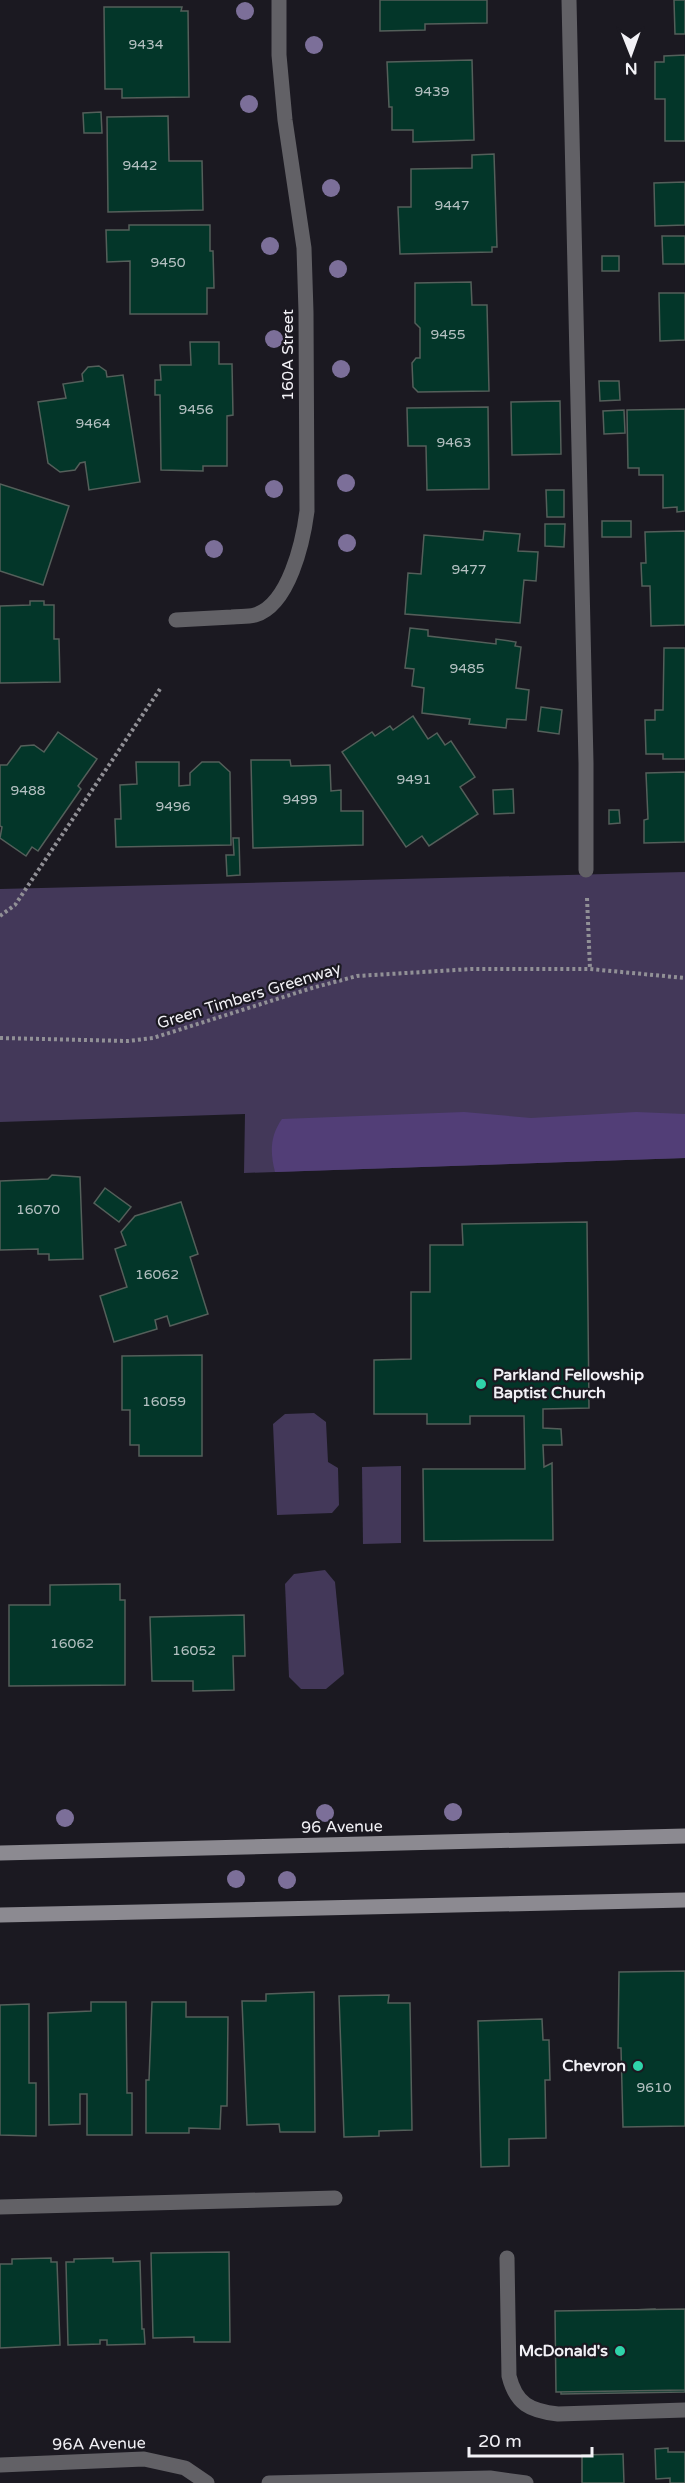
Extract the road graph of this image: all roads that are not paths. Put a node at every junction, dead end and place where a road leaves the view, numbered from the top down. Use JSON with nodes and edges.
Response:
{"nodes":[{"id":1,"x":279,"y":0,"type":"edge"},
{"id":2,"x":569,"y":0,"type":"edge"},
{"id":3,"x":176,"y":620,"type":"dead end"},
{"id":4,"x":586,"y":870,"type":"road end"},
{"id":5,"x":685,"y":1836,"type":"edge"},
{"id":6,"x":0,"y":1853,"type":"edge"},
{"id":7,"x":685,"y":1900,"type":"edge"},
{"id":8,"x":0,"y":1915,"type":"edge"},
{"id":9,"x":335,"y":2198,"type":"dead end"},
{"id":10,"x":0,"y":2207,"type":"edge"},
{"id":11,"x":507,"y":2258,"type":"dead end"},
{"id":12,"x":685,"y":2410,"type":"edge"},
{"id":13,"x":0,"y":2465,"type":"edge"},
{"id":14,"x":202,"y":2479,"type":"edge"},
{"id":15,"x":268,"y":2483,"type":"edge"},
{"id":16,"x":526,"y":2483,"type":"edge"}],
"edges":[{"from":1,"to":3,"type":"street","name":"160A Street"},
{"from":2,"to":4,"type":"street"},
{"from":5,"to":6,"type":"main road","name":"96 Avenue"},
{"from":7,"to":8,"type":"main road"},
{"from":9,"to":10,"type":"street"},
{"from":11,"to":12,"type":"street"},
{"from":13,"to":14,"type":"street","name":"96A Avenue"},
{"from":15,"to":16,"type":"street"}]}
